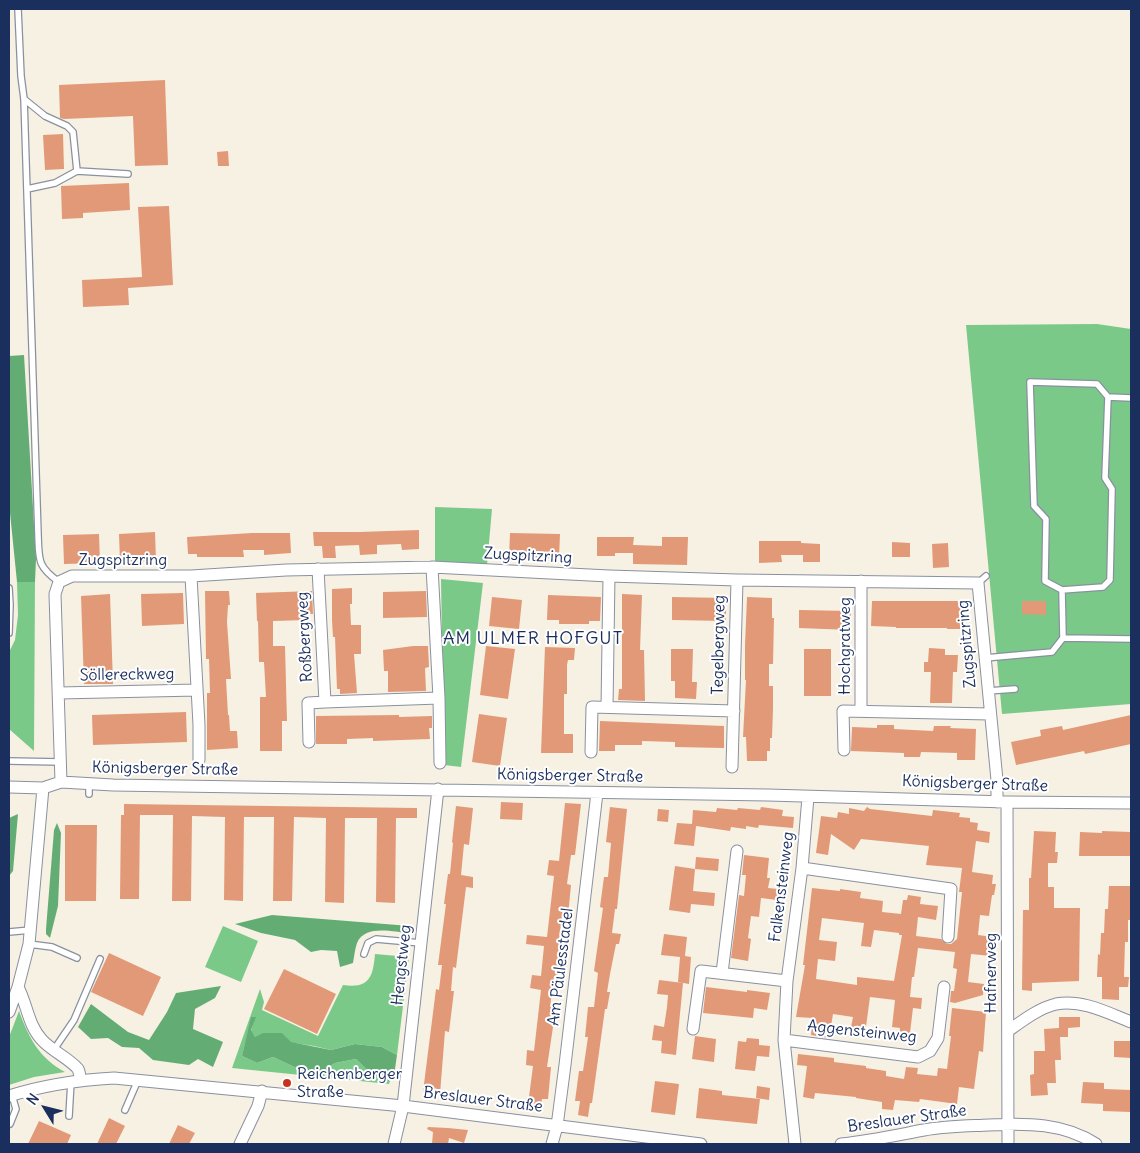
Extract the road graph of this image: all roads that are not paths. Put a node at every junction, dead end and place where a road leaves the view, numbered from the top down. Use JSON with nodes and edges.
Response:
{"nodes":[{"id":1,"x":18,"y":9,"type":"edge"},
{"id":2,"x":24,"y":99,"type":"junction"},
{"id":3,"x":77,"y":171,"type":"junction"},
{"id":4,"x":128,"y":174,"type":"dead end"},
{"id":5,"x":27,"y":189,"type":"junction"},
{"id":6,"x":1108,"y":397,"type":"junction"},
{"id":7,"x":1131,"y":398,"type":"edge"},
{"id":8,"x":432,"y":568,"type":"junction"},
{"id":9,"x":318,"y":569,"type":"junction"},
{"id":10,"x":191,"y":576,"type":"junction"},
{"id":11,"x":609,"y":576,"type":"junction"},
{"id":12,"x":737,"y":580,"type":"junction"},
{"id":13,"x":861,"y":581,"type":"junction"},
{"id":14,"x":59,"y":582,"type":"junction"},
{"id":15,"x":9,"y":588,"type":"edge"},
{"id":16,"x":1062,"y":590,"type":"junction"},
{"id":17,"x":10,"y":605,"type":"edge"},
{"id":18,"x":9,"y":633,"type":"edge"},
{"id":19,"x":1062,"y":638,"type":"junction"},
{"id":20,"x":1131,"y":640,"type":"edge"},
{"id":21,"x":985,"y":658,"type":"junction"},
{"id":22,"x":1015,"y":689,"type":"dead end"},
{"id":23,"x":197,"y":690,"type":"junction"},
{"id":24,"x":988,"y":691,"type":"junction"},
{"id":25,"x":58,"y":693,"type":"junction"},
{"id":26,"x":438,"y":698,"type":"junction"},
{"id":27,"x":325,"y":702,"type":"junction"},
{"id":28,"x":607,"y":707,"type":"junction"},
{"id":29,"x":860,"y":710,"type":"junction"},
{"id":30,"x":734,"y":711,"type":"junction"},
{"id":31,"x":990,"y":714,"type":"junction"},
{"id":32,"x":309,"y":742,"type":"dead end"},
{"id":33,"x":844,"y":750,"type":"dead end"},
{"id":34,"x":591,"y":752,"type":"dead end"},
{"id":35,"x":199,"y":760,"type":"dead end"},
{"id":36,"x":9,"y":761,"type":"edge"},
{"id":37,"x":61,"y":762,"type":"junction"},
{"id":38,"x":440,"y":763,"type":"dead end"},
{"id":39,"x":732,"y":767,"type":"dead end"},
{"id":40,"x":61,"y":782,"type":"junction"},
{"id":41,"x":9,"y":788,"type":"edge"},
{"id":42,"x":43,"y":788,"type":"junction"},
{"id":43,"x":438,"y":789,"type":"junction"},
{"id":44,"x":597,"y":793,"type":"junction"},
{"id":45,"x":808,"y":797,"type":"junction"},
{"id":46,"x":1002,"y":802,"type":"junction"},
{"id":47,"x":1131,"y":804,"type":"edge"},
{"id":48,"x":737,"y":851,"type":"dead end"},
{"id":49,"x":802,"y":868,"type":"junction"},
{"id":50,"x":31,"y":930,"type":"junction"},
{"id":51,"x":9,"y":932,"type":"edge"},
{"id":52,"x":948,"y":937,"type":"dead end"},
{"id":53,"x":421,"y":943,"type":"junction"},
{"id":54,"x":29,"y":944,"type":"junction"},
{"id":55,"x":364,"y":954,"type":"dead end"},
{"id":56,"x":78,"y":958,"type":"dead end"},
{"id":57,"x":100,"y":959,"type":"dead end"},
{"id":58,"x":722,"y":973,"type":"junction"},
{"id":59,"x":787,"y":981,"type":"junction"},
{"id":60,"x":18,"y":987,"type":"junction"},
{"id":61,"x":944,"y":987,"type":"dead end"},
{"id":62,"x":9,"y":1012,"type":"edge"},
{"id":63,"x":1131,"y":1022,"type":"edge"},
{"id":64,"x":693,"y":1029,"type":"dead end"},
{"id":65,"x":1008,"y":1031,"type":"junction"},
{"id":66,"x":784,"y":1040,"type":"junction"},
{"id":67,"x":53,"y":1051,"type":"junction"},
{"id":68,"x":138,"y":1080,"type":"junction"},
{"id":69,"x":76,"y":1081,"type":"junction"},
{"id":70,"x":262,"y":1091,"type":"junction"},
{"id":71,"x":10,"y":1095,"type":"edge"},
{"id":72,"x":403,"y":1106,"type":"junction"},
{"id":73,"x":125,"y":1110,"type":"dead end"},
{"id":74,"x":69,"y":1116,"type":"dead end"},
{"id":75,"x":10,"y":1124,"type":"edge"},
{"id":76,"x":1008,"y":1124,"type":"junction"},
{"id":77,"x":557,"y":1126,"type":"junction"},
{"id":78,"x":240,"y":1144,"type":"edge"},
{"id":79,"x":394,"y":1144,"type":"edge"},
{"id":80,"x":552,"y":1144,"type":"edge"},
{"id":81,"x":701,"y":1144,"type":"edge"},
{"id":82,"x":795,"y":1144,"type":"edge"},
{"id":83,"x":841,"y":1144,"type":"edge"},
{"id":84,"x":1008,"y":1144,"type":"edge"},
{"id":85,"x":1096,"y":1144,"type":"edge"}],
"edges":[{"from":1,"to":2,"type":"lane"},
{"from":2,"to":3,"type":"lane"},
{"from":2,"to":5,"type":"lane"},
{"from":3,"to":4,"type":"lane"},
{"from":3,"to":5,"type":"lane"},
{"from":5,"to":14,"type":"lane"},
{"from":6,"to":7,"type":"lane"},
{"from":6,"to":16,"type":"lane"},
{"from":6,"to":16,"type":"lane"},
{"from":8,"to":9,"type":"street","name":"Zugspitzring"},
{"from":8,"to":11,"type":"street","name":"Zugspitzring"},
{"from":8,"to":26,"type":"street"},
{"from":9,"to":10,"type":"street","name":"Zugspitzring"},
{"from":9,"to":27,"type":"street","name":"Roßbergweg"},
{"from":10,"to":14,"type":"street","name":"Zugspitzring"},
{"from":10,"to":23,"type":"street","name":"Söllereckweg"},
{"from":11,"to":12,"type":"street","name":"Zugspitzring"},
{"from":11,"to":28,"type":"street"},
{"from":12,"to":13,"type":"street","name":"Zugspitzring"},
{"from":12,"to":30,"type":"street","name":"Tegelbergweg"},
{"from":13,"to":21,"type":"street","name":"Zugspitzring"},
{"from":13,"to":29,"type":"street","name":"Hochgratweg"},
{"from":14,"to":25,"type":"street","name":"Zugspitzring"},
{"from":15,"to":17,"type":"lane"},
{"from":16,"to":19,"type":"lane"},
{"from":17,"to":18,"type":"lane"},
{"from":19,"to":20,"type":"lane"},
{"from":19,"to":21,"type":"lane"},
{"from":21,"to":24,"type":"street","name":"Zugspitzring"},
{"from":22,"to":24,"type":"lane"},
{"from":23,"to":25,"type":"street","name":"Söllereckweg"},
{"from":23,"to":35,"type":"street","name":"Söllereckweg"},
{"from":24,"to":31,"type":"street","name":"Zugspitzring"},
{"from":25,"to":37,"type":"street","name":"Zugspitzring"},
{"from":26,"to":27,"type":"street","name":"Roßbergweg"},
{"from":26,"to":38,"type":"street"},
{"from":27,"to":32,"type":"street","name":"Roßbergweg"},
{"from":28,"to":30,"type":"street","name":"Tegelbergweg"},
{"from":28,"to":34,"type":"street"},
{"from":29,"to":31,"type":"street","name":"Hochgratweg"},
{"from":29,"to":33,"type":"street","name":"Hochgratweg"},
{"from":30,"to":39,"type":"street","name":"Tegelbergweg"},
{"from":31,"to":46,"type":"street","name":"Zugspitzring"},
{"from":36,"to":37,"type":"lane"},
{"from":37,"to":40,"type":"street","name":"Zugspitzring"},
{"from":40,"to":42,"type":"street","name":"Königsberger Straße"},
{"from":40,"to":43,"type":"street","name":"Königsberger Straße"},
{"from":41,"to":42,"type":"street","name":"Königsberger Straße"},
{"from":42,"to":50,"type":"street"},
{"from":43,"to":44,"type":"street","name":"Königsberger Straße"},
{"from":43,"to":53,"type":"street","name":"Hengstweg"},
{"from":44,"to":45,"type":"street","name":"Königsberger Straße"},
{"from":44,"to":77,"type":"street","name":"Am Päulesstadel"},
{"from":45,"to":46,"type":"street","name":"Königsberger Straße"},
{"from":45,"to":49,"type":"street","name":"Falkensteinweg"},
{"from":46,"to":47,"type":"street","name":"Königsberger Straße"},
{"from":46,"to":65,"type":"street","name":"Hafnerweg"},
{"from":48,"to":58,"type":"street"},
{"from":49,"to":52,"type":"street"},
{"from":49,"to":59,"type":"street","name":"Falkensteinweg"},
{"from":50,"to":51,"type":"lane"},
{"from":50,"to":54,"type":"street"},
{"from":53,"to":55,"type":"lane"},
{"from":53,"to":72,"type":"street","name":"Hengstweg"},
{"from":54,"to":56,"type":"lane"},
{"from":54,"to":60,"type":"street"},
{"from":57,"to":67,"type":"lane"},
{"from":58,"to":59,"type":"street"},
{"from":58,"to":64,"type":"street"},
{"from":59,"to":66,"type":"street","name":"Falkensteinweg"},
{"from":60,"to":62,"type":"street"},
{"from":60,"to":67,"type":"street"},
{"from":61,"to":66,"type":"street","name":"Aggensteinweg"},
{"from":63,"to":65,"type":"street"},
{"from":65,"to":76,"type":"street","name":"Hafnerweg"},
{"from":66,"to":82,"type":"street","name":"Falkensteinweg"},
{"from":67,"to":69,"type":"street"},
{"from":68,"to":69,"type":"street","name":"Breslauer Straße"},
{"from":68,"to":70,"type":"street","name":"Breslauer Straße"},
{"from":68,"to":73,"type":"lane"},
{"from":69,"to":71,"type":"street","name":"Breslauer Straße"},
{"from":69,"to":74,"type":"lane"},
{"from":70,"to":72,"type":"street","name":"Breslauer Straße"},
{"from":70,"to":78,"type":"street"},
{"from":71,"to":75,"type":"lane"},
{"from":72,"to":77,"type":"street","name":"Breslauer Straße"},
{"from":72,"to":79,"type":"street","name":"Hengstweg"},
{"from":76,"to":83,"type":"street","name":"Breslauer Straße"},
{"from":76,"to":84,"type":"street","name":"Hafnerweg"},
{"from":76,"to":85,"type":"street","name":"Breslauer Straße"},
{"from":77,"to":80,"type":"street","name":"Am Päulesstadel"},
{"from":77,"to":81,"type":"street","name":"Breslauer Straße"}]}
